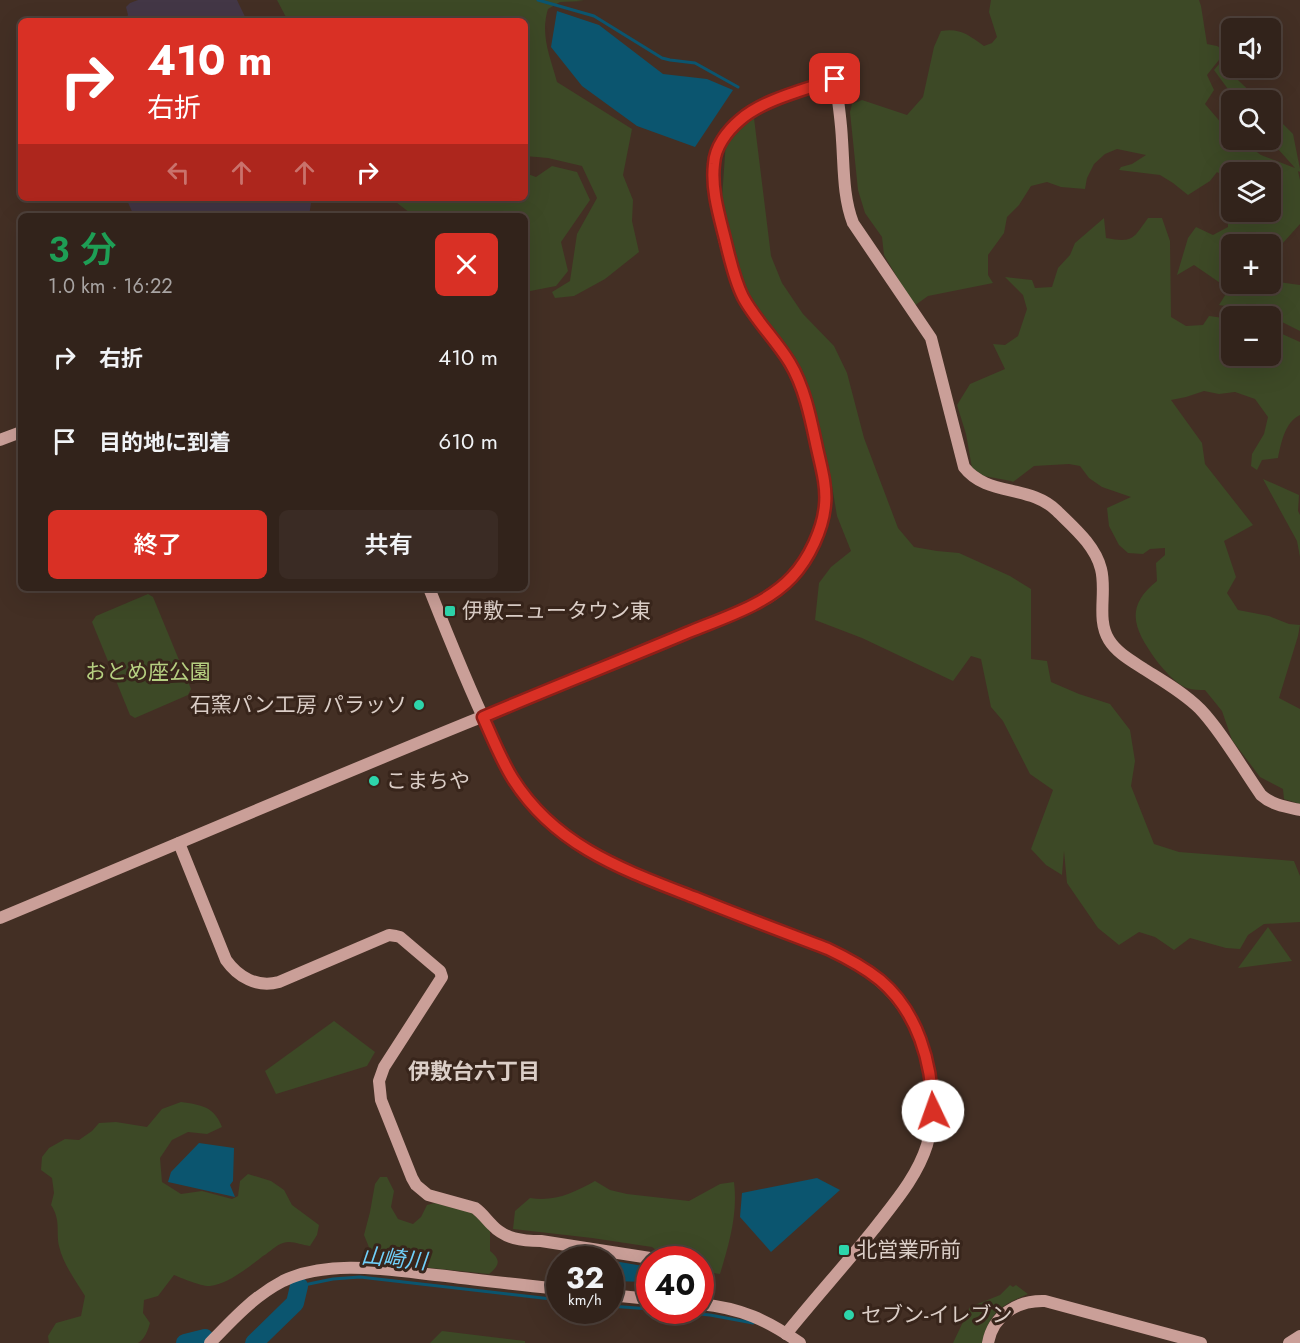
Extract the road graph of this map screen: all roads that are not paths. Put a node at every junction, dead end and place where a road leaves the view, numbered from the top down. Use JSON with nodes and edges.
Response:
{"nodes":[{"id":1,"x":18,"y":433,"type":"edge"},
{"id":2,"x":0,"y":440,"type":"edge"},
{"id":3,"x":430,"y":591,"type":"edge"},
{"id":4,"x":483,"y":717,"type":"junction"},
{"id":5,"x":1300,"y":810,"type":"edge"},
{"id":6,"x":179,"y":843,"type":"junction"},
{"id":7,"x":0,"y":918,"type":"edge"},
{"id":8,"x":636,"y":1256,"type":"edge"},
{"id":9,"x":546,"y":1287,"type":"edge"},
{"id":10,"x":714,"y":1306,"type":"edge"},
{"id":11,"x":786,"y":1334,"type":"junction"},
{"id":12,"x":1300,"y":1336,"type":"edge"},
{"id":13,"x":210,"y":1343,"type":"edge"},
{"id":14,"x":800,"y":1343,"type":"edge"},
{"id":15,"x":988,"y":1343,"type":"edge"},
{"id":16,"x":1201,"y":1343,"type":"edge"},
{"id":17,"x":1289,"y":1343,"type":"edge"}],
"edges":[{"from":1,"to":2,"type":"street"},
{"from":3,"to":4,"type":"street"},
{"from":4,"to":5,"type":"street"},
{"from":4,"to":6,"type":"street"},
{"from":4,"to":11,"type":"street"},
{"from":6,"to":7,"type":"street"},
{"from":6,"to":8,"type":"street"},
{"from":9,"to":13,"type":"street"},
{"from":10,"to":11,"type":"street"},
{"from":11,"to":14,"type":"street"},
{"from":12,"to":17,"type":"street"},
{"from":15,"to":16,"type":"street"}]}
